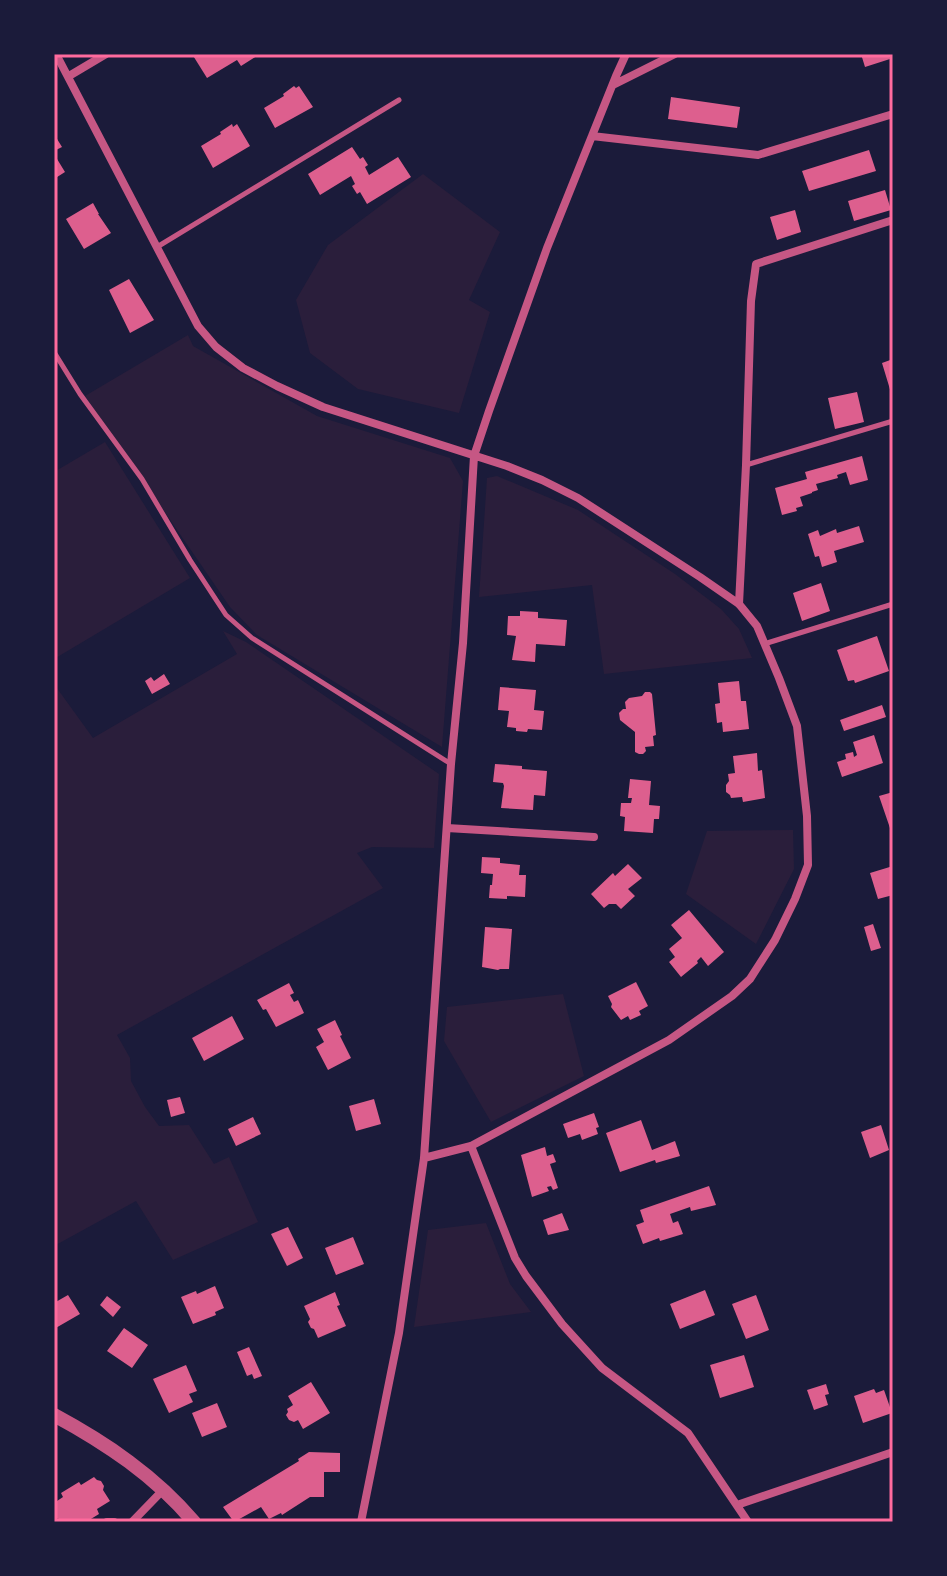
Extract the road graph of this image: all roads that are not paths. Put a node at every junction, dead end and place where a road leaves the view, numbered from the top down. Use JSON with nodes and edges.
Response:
{"nodes":[{"id":1,"x":56,"y":54,"type":"edge"},
{"id":2,"x":106,"y":54,"type":"edge"},
{"id":3,"x":626,"y":54,"type":"edge"},
{"id":4,"x":675,"y":54,"type":"edge"},
{"id":5,"x":69,"y":76,"type":"junction"},
{"id":6,"x":612,"y":85,"type":"junction"},
{"id":7,"x":399,"y":100,"type":"dead end"},
{"id":8,"x":893,"y":114,"type":"edge"},
{"id":9,"x":592,"y":136,"type":"junction"},
{"id":10,"x":893,"y":220,"type":"edge"},
{"id":11,"x":157,"y":247,"type":"junction"},
{"id":12,"x":54,"y":352,"type":"edge"},
{"id":13,"x":893,"y":421,"type":"edge"},
{"id":14,"x":474,"y":456,"type":"junction"},
{"id":15,"x":746,"y":465,"type":"junction"},
{"id":16,"x":739,"y":604,"type":"junction"},
{"id":17,"x":893,"y":604,"type":"edge"},
{"id":18,"x":764,"y":644,"type":"junction"},
{"id":19,"x":451,"y":764,"type":"junction"},
{"id":20,"x":447,"y":828,"type":"junction"},
{"id":21,"x":594,"y":837,"type":"dead end"},
{"id":22,"x":471,"y":1146,"type":"junction"},
{"id":23,"x":424,"y":1158,"type":"junction"},
{"id":24,"x":54,"y":1415,"type":"edge"},
{"id":25,"x":893,"y":1452,"type":"edge"},
{"id":26,"x":163,"y":1490,"type":"junction"},
{"id":27,"x":737,"y":1505,"type":"junction"},
{"id":28,"x":107,"y":1522,"type":"edge"},
{"id":29,"x":114,"y":1522,"type":"edge"},
{"id":30,"x":132,"y":1522,"type":"edge"},
{"id":31,"x":194,"y":1522,"type":"edge"},
{"id":32,"x":361,"y":1522,"type":"edge"},
{"id":33,"x":748,"y":1522,"type":"edge"}],
"edges":[{"from":1,"to":5,"type":"street"},
{"from":2,"to":5,"type":"street"},
{"from":3,"to":6,"type":"street"},
{"from":4,"to":6,"type":"street"},
{"from":5,"to":11,"type":"street"},
{"from":6,"to":9,"type":"street"},
{"from":7,"to":11,"type":"lane"},
{"from":8,"to":9,"type":"street"},
{"from":9,"to":14,"type":"street"},
{"from":10,"to":15,"type":"street"},
{"from":11,"to":14,"type":"street"},
{"from":12,"to":19,"type":"lane"},
{"from":13,"to":15,"type":"lane"},
{"from":14,"to":16,"type":"street"},
{"from":14,"to":19,"type":"street"},
{"from":15,"to":16,"type":"street"},
{"from":16,"to":18,"type":"street"},
{"from":17,"to":18,"type":"lane"},
{"from":18,"to":22,"type":"street"},
{"from":19,"to":20,"type":"street"},
{"from":20,"to":21,"type":"street"},
{"from":20,"to":23,"type":"street"},
{"from":22,"to":23,"type":"street"},
{"from":22,"to":27,"type":"street"},
{"from":23,"to":32,"type":"street"},
{"from":24,"to":26,"type":"street"},
{"from":25,"to":27,"type":"street"},
{"from":26,"to":30,"type":"street"},
{"from":26,"to":31,"type":"street"},
{"from":27,"to":33,"type":"street"},
{"from":28,"to":29,"type":"street"}]}
